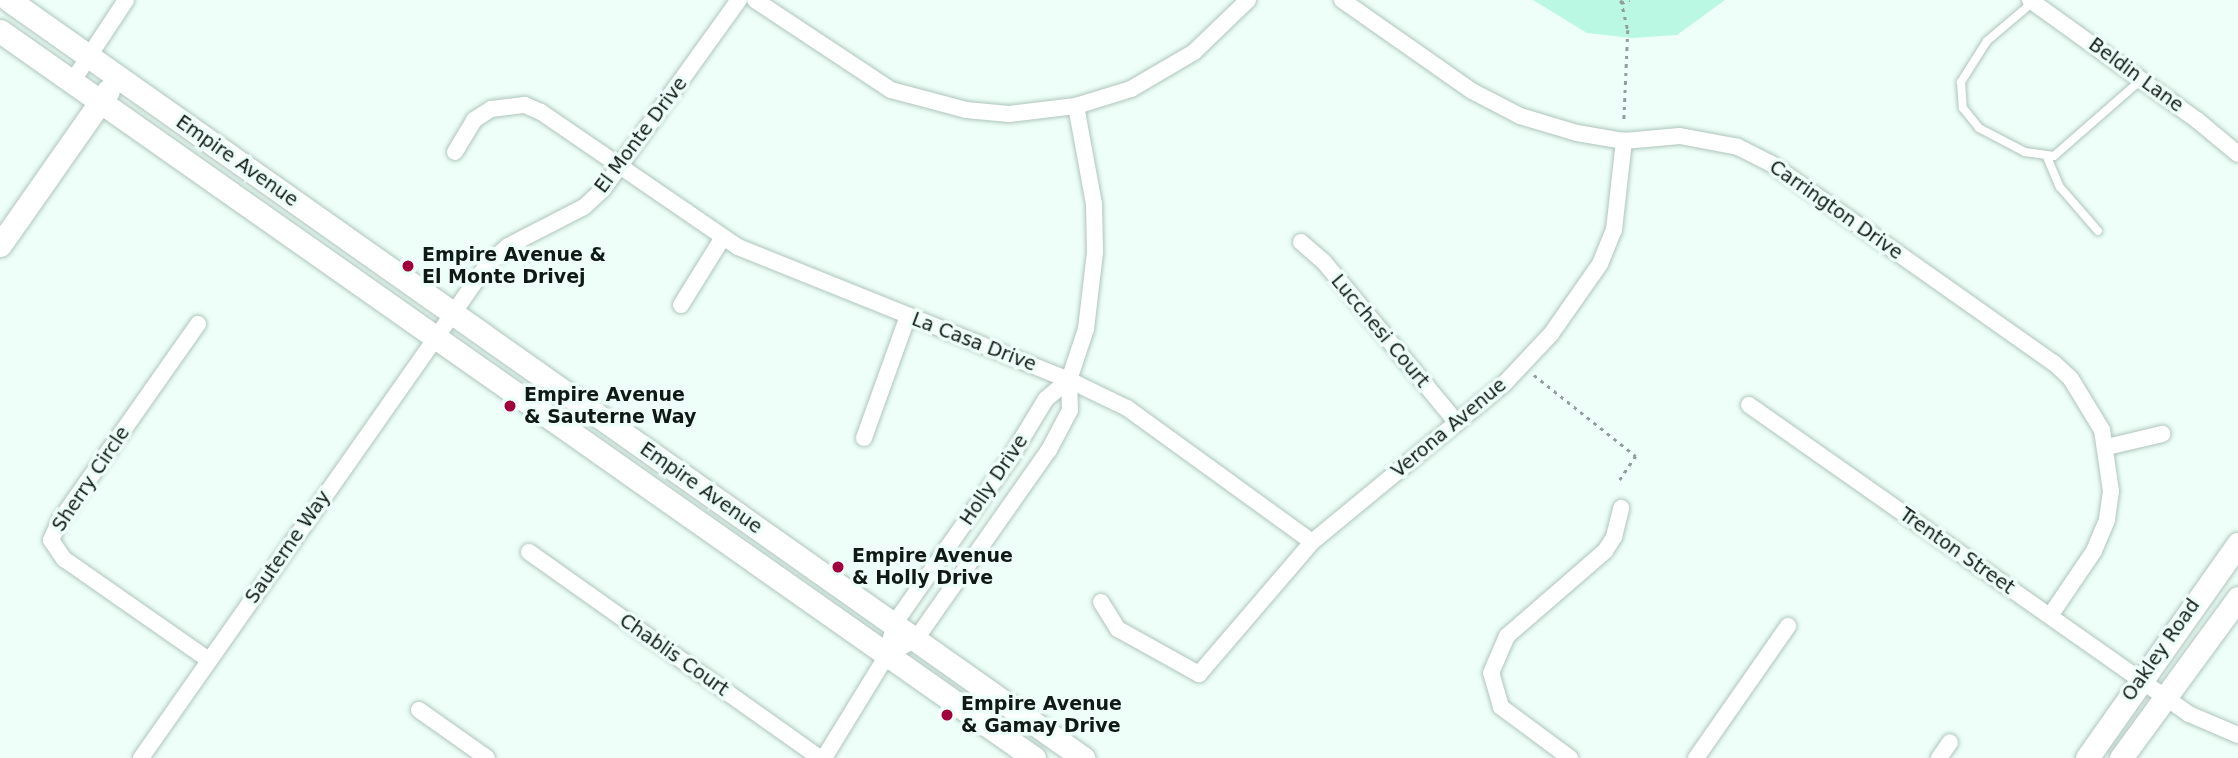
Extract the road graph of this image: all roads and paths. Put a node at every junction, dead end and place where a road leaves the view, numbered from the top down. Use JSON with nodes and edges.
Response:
{"nodes":[{"id":1,"x":9,"y":0,"type":"edge"},
{"id":2,"x":126,"y":0,"type":"edge"},
{"id":3,"x":739,"y":0,"type":"edge"},
{"id":4,"x":755,"y":0,"type":"edge"},
{"id":5,"x":1248,"y":0,"type":"edge"},
{"id":6,"x":1342,"y":0,"type":"edge"},
{"id":7,"x":1630,"y":0,"type":"edge"},
{"id":8,"x":2031,"y":1,"type":"edge"},
{"id":9,"x":1621,"y":2,"type":"edge"},
{"id":10,"x":0,"y":31,"type":"edge"},
{"id":11,"x":89,"y":57,"type":"junction"},
{"id":12,"x":118,"y":77,"type":"junction"},
{"id":13,"x":2142,"y":79,"type":"junction"},
{"id":14,"x":72,"y":82,"type":"junction"},
{"id":15,"x":100,"y":102,"type":"junction"},
{"id":16,"x":1076,"y":106,"type":"junction"},
{"id":17,"x":1624,"y":141,"type":"junction"},
{"id":18,"x":455,"y":152,"type":"dead end"},
{"id":19,"x":2238,"y":154,"type":"edge"},
{"id":20,"x":2048,"y":157,"type":"junction"},
{"id":21,"x":621,"y":167,"type":"junction"},
{"id":22,"x":2098,"y":231,"type":"dead end"},
{"id":23,"x":722,"y":239,"type":"junction"},
{"id":24,"x":1301,"y":242,"type":"dead end"},
{"id":25,"x":0,"y":244,"type":"edge"},
{"id":26,"x":681,"y":305,"type":"dead end"},
{"id":27,"x":453,"y":312,"type":"junction"},
{"id":28,"x":908,"y":316,"type":"junction"},
{"id":29,"x":198,"y":324,"type":"dead end"},
{"id":30,"x":436,"y":336,"type":"junction"},
{"id":31,"x":1534,"y":375,"type":"dead end"},
{"id":32,"x":1069,"y":380,"type":"junction"},
{"id":33,"x":1749,"y":405,"type":"dead end"},
{"id":34,"x":1457,"y":423,"type":"junction"},
{"id":35,"x":2162,"y":434,"type":"dead end"},
{"id":36,"x":864,"y":438,"type":"dead end"},
{"id":37,"x":2108,"y":447,"type":"junction"},
{"id":38,"x":1620,"y":480,"type":"dead end"},
{"id":39,"x":1621,"y":508,"type":"dead end"},
{"id":40,"x":1312,"y":542,"type":"junction"},
{"id":41,"x":2238,"y":544,"type":"edge"},
{"id":42,"x":528,"y":552,"type":"dead end"},
{"id":43,"x":2238,"y":598,"type":"edge"},
{"id":44,"x":1101,"y":603,"type":"dead end"},
{"id":45,"x":2050,"y":616,"type":"junction"},
{"id":46,"x":894,"y":624,"type":"junction"},
{"id":47,"x":1788,"y":626,"type":"dead end"},
{"id":48,"x":916,"y":639,"type":"junction"},
{"id":49,"x":887,"y":655,"type":"junction"},
{"id":50,"x":209,"y":660,"type":"junction"},
{"id":51,"x":2140,"y":680,"type":"junction"},
{"id":52,"x":2165,"y":697,"type":"junction"},
{"id":53,"x":419,"y":710,"type":"dead end"},
{"id":54,"x":2238,"y":735,"type":"edge"},
{"id":55,"x":1950,"y":742,"type":"dead end"},
{"id":56,"x":141,"y":758,"type":"edge"},
{"id":57,"x":487,"y":758,"type":"edge"},
{"id":58,"x":822,"y":758,"type":"edge"},
{"id":59,"x":1034,"y":758,"type":"edge"},
{"id":60,"x":1083,"y":758,"type":"edge"},
{"id":61,"x":1570,"y":758,"type":"edge"},
{"id":62,"x":1696,"y":758,"type":"edge"},
{"id":63,"x":1939,"y":758,"type":"edge"},
{"id":64,"x":2087,"y":758,"type":"edge"},
{"id":65,"x":2120,"y":758,"type":"edge"}],
"edges":[{"from":1,"to":11,"type":"main road","name":"Empire Avenue"},
{"from":2,"to":11,"type":"street"},
{"from":3,"to":21,"type":"street","name":"El Monte Drive"},
{"from":4,"to":16,"type":"street"},
{"from":5,"to":16,"type":"street"},
{"from":6,"to":17,"type":"street","name":"Carrington Drive"},
{"from":7,"to":9,"type":"path"},
{"from":8,"to":13,"type":"street","name":"Beldin Lane"},
{"from":8,"to":20,"type":"lane"},
{"from":9,"to":17,"type":"path"},
{"from":10,"to":14,"type":"main road","name":"Empire Avenue"},
{"from":11,"to":12,"type":"main road","name":"Empire Avenue"},
{"from":11,"to":14,"type":"street"},
{"from":12,"to":15,"type":"main road"},
{"from":12,"to":27,"type":"main road","name":"Empire Avenue"},
{"from":13,"to":19,"type":"street","name":"Beldin Lane"},
{"from":13,"to":20,"type":"lane"},
{"from":14,"to":15,"type":"main road","name":"Empire Avenue"},
{"from":15,"to":25,"type":"main road"},
{"from":15,"to":30,"type":"main road","name":"Empire Avenue"},
{"from":16,"to":32,"type":"street","name":"Holly Drive"},
{"from":17,"to":34,"type":"street","name":"Verona Avenue"},
{"from":17,"to":37,"type":"street","name":"Carrington Drive"},
{"from":18,"to":21,"type":"street","name":"La Casa Drive"},
{"from":20,"to":22,"type":"lane"},
{"from":21,"to":23,"type":"street","name":"La Casa Drive"},
{"from":21,"to":27,"type":"street","name":"El Monte Drive"},
{"from":23,"to":26,"type":"street"},
{"from":23,"to":28,"type":"street","name":"La Casa Drive"},
{"from":24,"to":34,"type":"street","name":"Lucchesi Court"},
{"from":27,"to":30,"type":"street","name":"El Monte Drive"},
{"from":27,"to":46,"type":"main road","name":"Empire Avenue"},
{"from":28,"to":32,"type":"street","name":"La Casa Drive"},
{"from":28,"to":36,"type":"street"},
{"from":29,"to":50,"type":"street","name":"Sherry Circle"},
{"from":30,"to":49,"type":"main road","name":"Empire Avenue"},
{"from":30,"to":50,"type":"street","name":"Sauterne Way"},
{"from":31,"to":38,"type":"path"},
{"from":32,"to":40,"type":"street","name":"La Casa Drive"},
{"from":32,"to":46,"type":"street","name":"Holly Drive"},
{"from":32,"to":48,"type":"street","name":"Holly Drive"},
{"from":33,"to":45,"type":"street","name":"Trenton Street"},
{"from":34,"to":40,"type":"street","name":"Verona Avenue"},
{"from":35,"to":37,"type":"street"},
{"from":37,"to":45,"type":"street","name":"Carrington Drive"},
{"from":39,"to":61,"type":"street"},
{"from":40,"to":44,"type":"street","name":"Verona Avenue"},
{"from":41,"to":51,"type":"main road","name":"Oakley Road"},
{"from":42,"to":58,"type":"street","name":"Chablis Court"},
{"from":43,"to":52,"type":"main road","name":"Oakley Road"},
{"from":45,"to":51,"type":"street","name":"Trenton Street"},
{"from":46,"to":48,"type":"main road","name":"Empire Avenue"},
{"from":46,"to":49,"type":"street","name":"Holly Drive"},
{"from":47,"to":62,"type":"street"},
{"from":48,"to":49,"type":"street","name":"Holly Drive"},
{"from":48,"to":60,"type":"main road","name":"Empire Avenue"},
{"from":49,"to":58,"type":"street"},
{"from":49,"to":59,"type":"main road","name":"Empire Avenue"},
{"from":50,"to":56,"type":"street","name":"Sauterne Way"},
{"from":51,"to":52,"type":"street","name":"Trenton Street"},
{"from":51,"to":64,"type":"main road","name":"Oakley Road"},
{"from":52,"to":54,"type":"street","name":"Trenton Street"},
{"from":52,"to":65,"type":"main road","name":"Oakley Road"},
{"from":53,"to":57,"type":"street"},
{"from":55,"to":63,"type":"street"}]}
